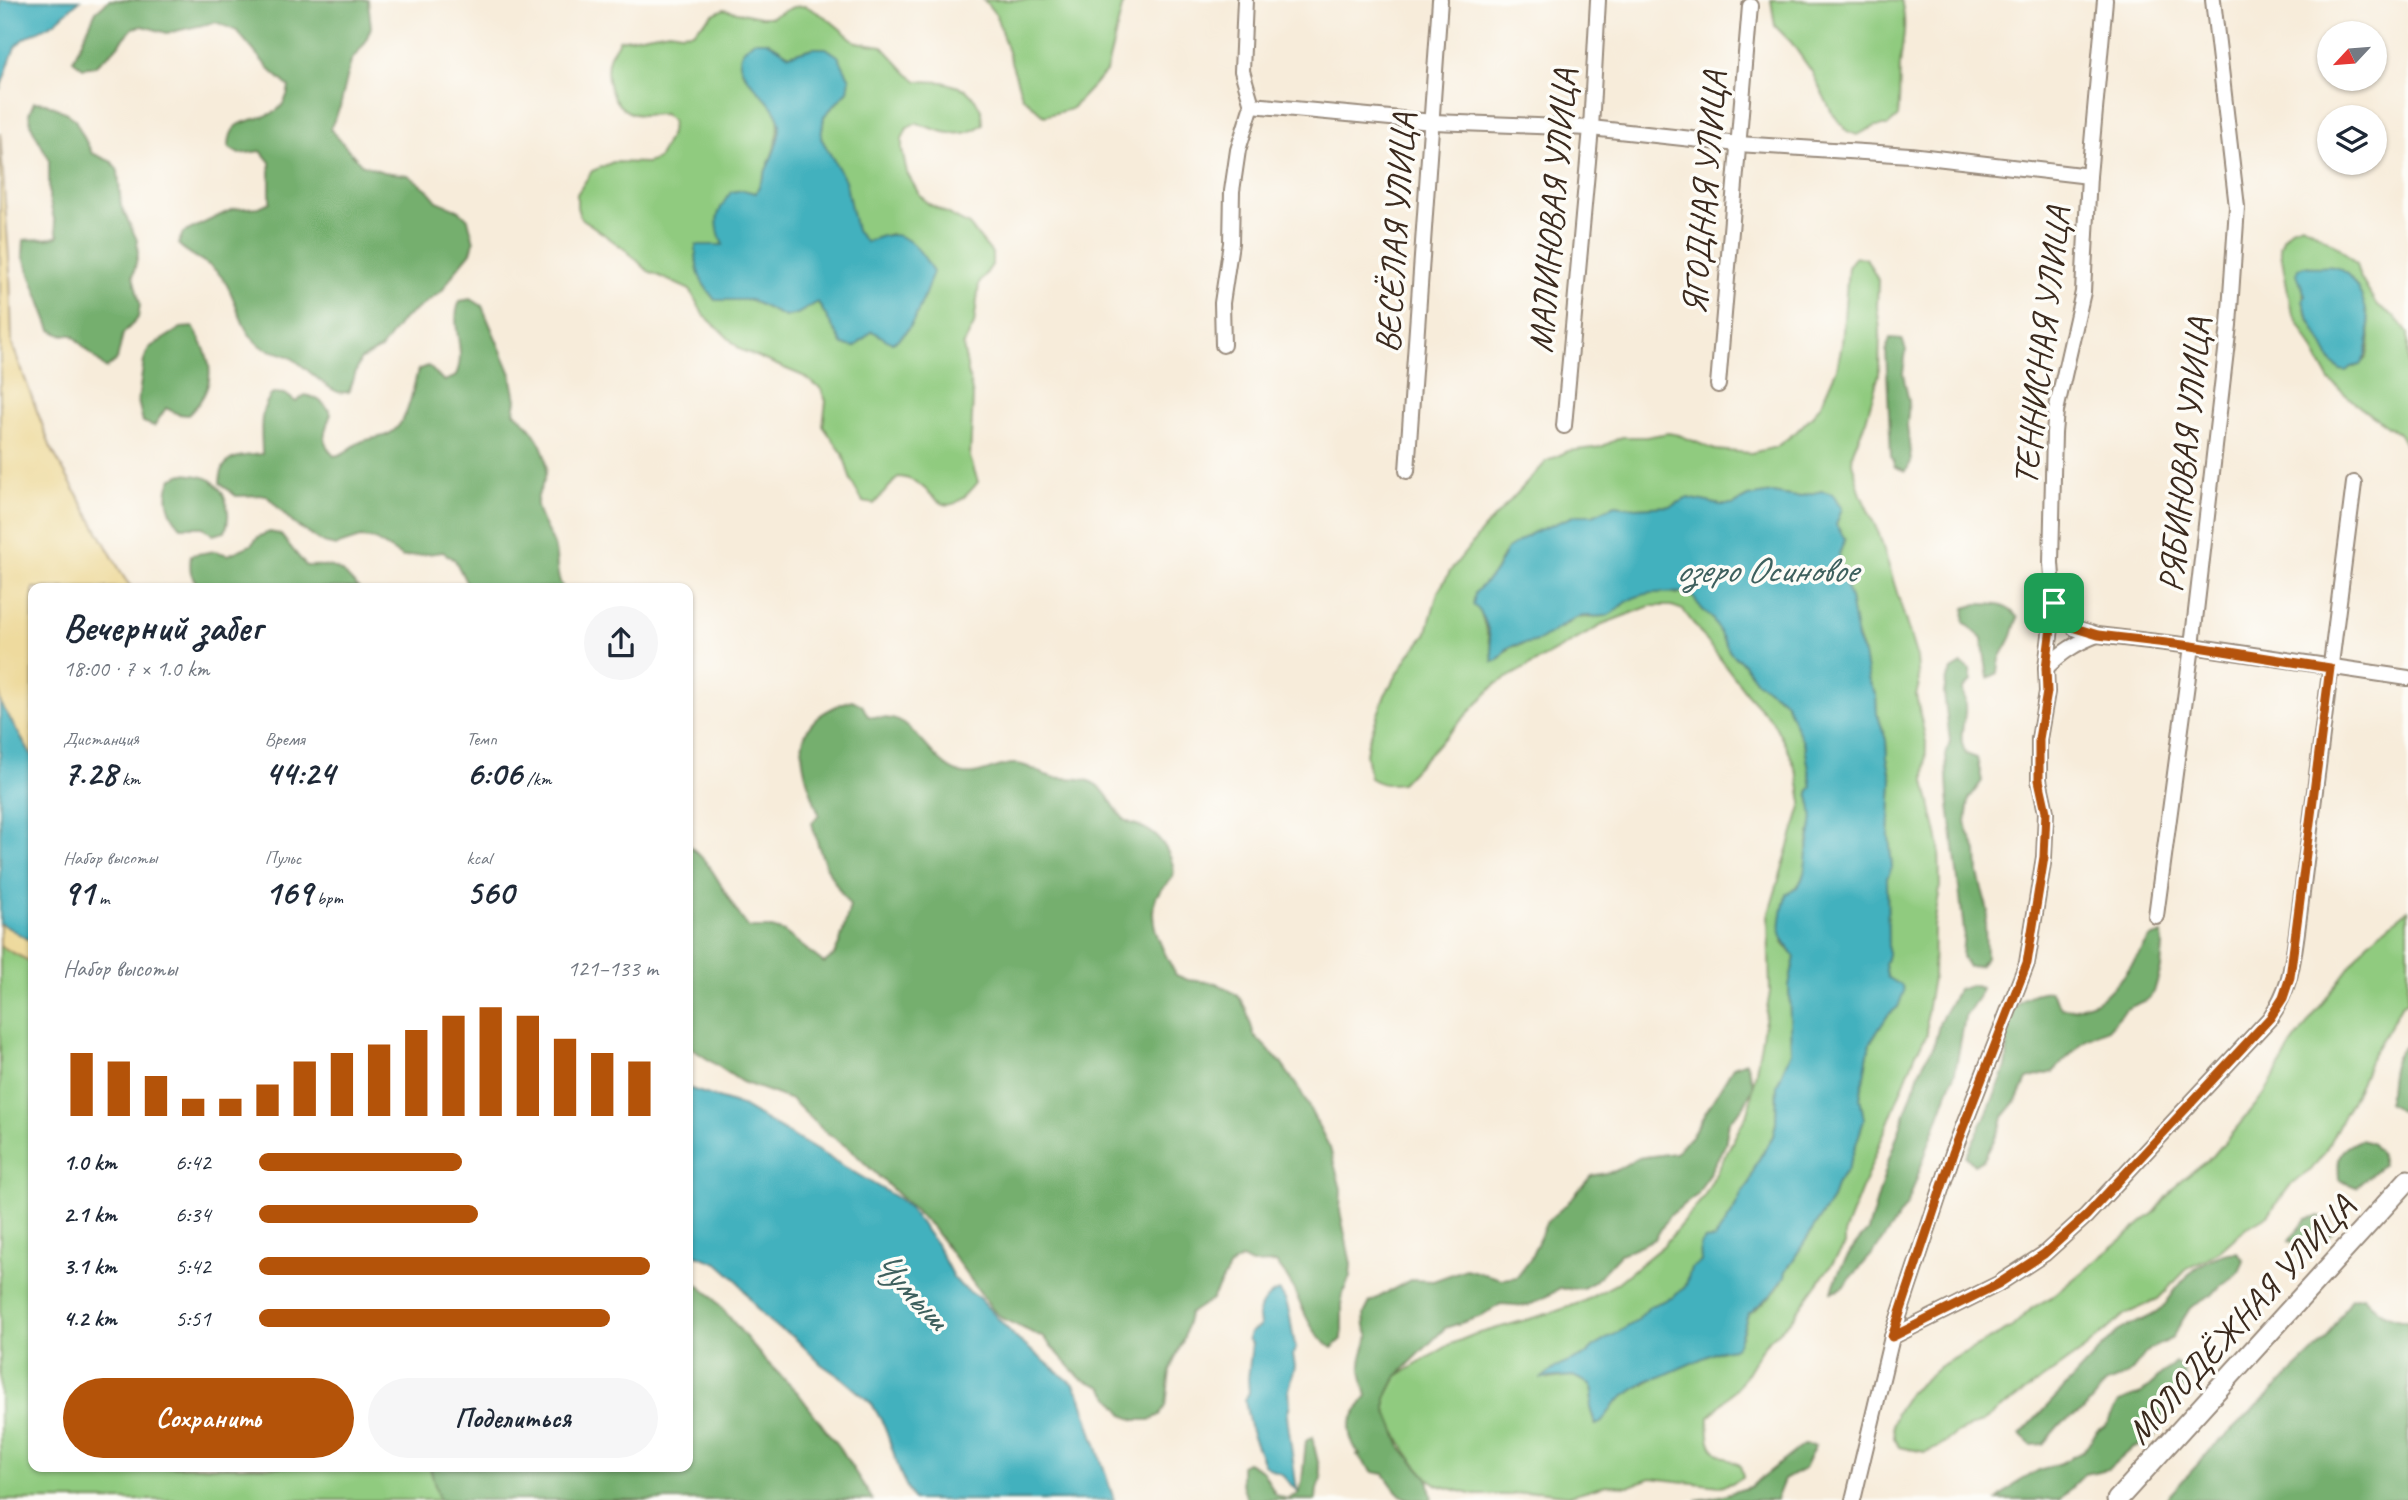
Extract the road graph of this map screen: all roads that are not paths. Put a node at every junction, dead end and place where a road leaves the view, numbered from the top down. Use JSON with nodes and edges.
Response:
{"nodes":[{"id":1,"x":1244,"y":0,"type":"edge"},
{"id":2,"x":1440,"y":0,"type":"edge"},
{"id":3,"x":1598,"y":0,"type":"edge"},
{"id":4,"x":2105,"y":0,"type":"edge"},
{"id":5,"x":2213,"y":0,"type":"edge"},
{"id":6,"x":1750,"y":6,"type":"dead end"},
{"id":7,"x":1252,"y":105,"type":"junction"},
{"id":8,"x":1433,"y":122,"type":"junction"},
{"id":9,"x":1591,"y":128,"type":"junction"},
{"id":10,"x":1738,"y":144,"type":"junction"},
{"id":11,"x":2090,"y":176,"type":"junction"},
{"id":12,"x":1223,"y":345,"type":"dead end"},
{"id":13,"x":1718,"y":386,"type":"dead end"},
{"id":14,"x":1564,"y":426,"type":"dead end"},
{"id":15,"x":1407,"y":471,"type":"dead end"},
{"id":16,"x":2354,"y":483,"type":"dead end"},
{"id":17,"x":2054,"y":603,"type":"junction"},
{"id":18,"x":2098,"y":635,"type":"junction"},
{"id":19,"x":2192,"y":646,"type":"junction"},
{"id":20,"x":2046,"y":668,"type":"junction"},
{"id":21,"x":2330,"y":668,"type":"junction"},
{"id":22,"x":2408,"y":678,"type":"edge"},
{"id":23,"x":2156,"y":916,"type":"dead end"},
{"id":24,"x":2408,"y":1180,"type":"edge"},
{"id":25,"x":1892,"y":1337,"type":"junction"},
{"id":26,"x":1853,"y":1500,"type":"edge"},
{"id":27,"x":2117,"y":1500,"type":"edge"}],
"edges":[{"from":1,"to":7,"type":"street"},
{"from":2,"to":8,"type":"street","name":"ВЕСЁЛАЯ УЛИЦА"},
{"from":3,"to":9,"type":"street","name":"МАЛИНОВАЯ УЛИЦА"},
{"from":4,"to":11,"type":"street","name":"ТЕННИСНАЯ УЛИЦА"},
{"from":5,"to":19,"type":"street","name":"РЯБИНОВАЯ УЛИЦА"},
{"from":6,"to":10,"type":"street","name":"ЯГОДНАЯ УЛИЦА"},
{"from":7,"to":8,"type":"street"},
{"from":7,"to":12,"type":"street"},
{"from":8,"to":9,"type":"street"},
{"from":8,"to":15,"type":"street","name":"ВЕСЁЛАЯ УЛИЦА"},
{"from":9,"to":10,"type":"street"},
{"from":9,"to":14,"type":"street","name":"МАЛИНОВАЯ УЛИЦА"},
{"from":10,"to":11,"type":"street"},
{"from":10,"to":13,"type":"street","name":"ЯГОДНАЯ УЛИЦА"},
{"from":11,"to":17,"type":"street","name":"ТЕННИСНАЯ УЛИЦА"},
{"from":16,"to":21,"type":"street"},
{"from":17,"to":18,"type":"street"},
{"from":17,"to":20,"type":"street","name":"ТЕННИСНАЯ УЛИЦА"},
{"from":18,"to":19,"type":"street"},
{"from":18,"to":20,"type":"street"},
{"from":19,"to":21,"type":"street"},
{"from":19,"to":23,"type":"street","name":"РЯБИНОВАЯ УЛИЦА"},
{"from":20,"to":25,"type":"street","name":"ТЕННИСНАЯ УЛИЦА"},
{"from":21,"to":22,"type":"street"},
{"from":21,"to":25,"type":"street"},
{"from":24,"to":27,"type":"street","name":"МОЛОДЁЖНАЯ УЛИЦА"},
{"from":25,"to":26,"type":"street","name":"ТЕННИСНАЯ УЛИЦА"}]}
